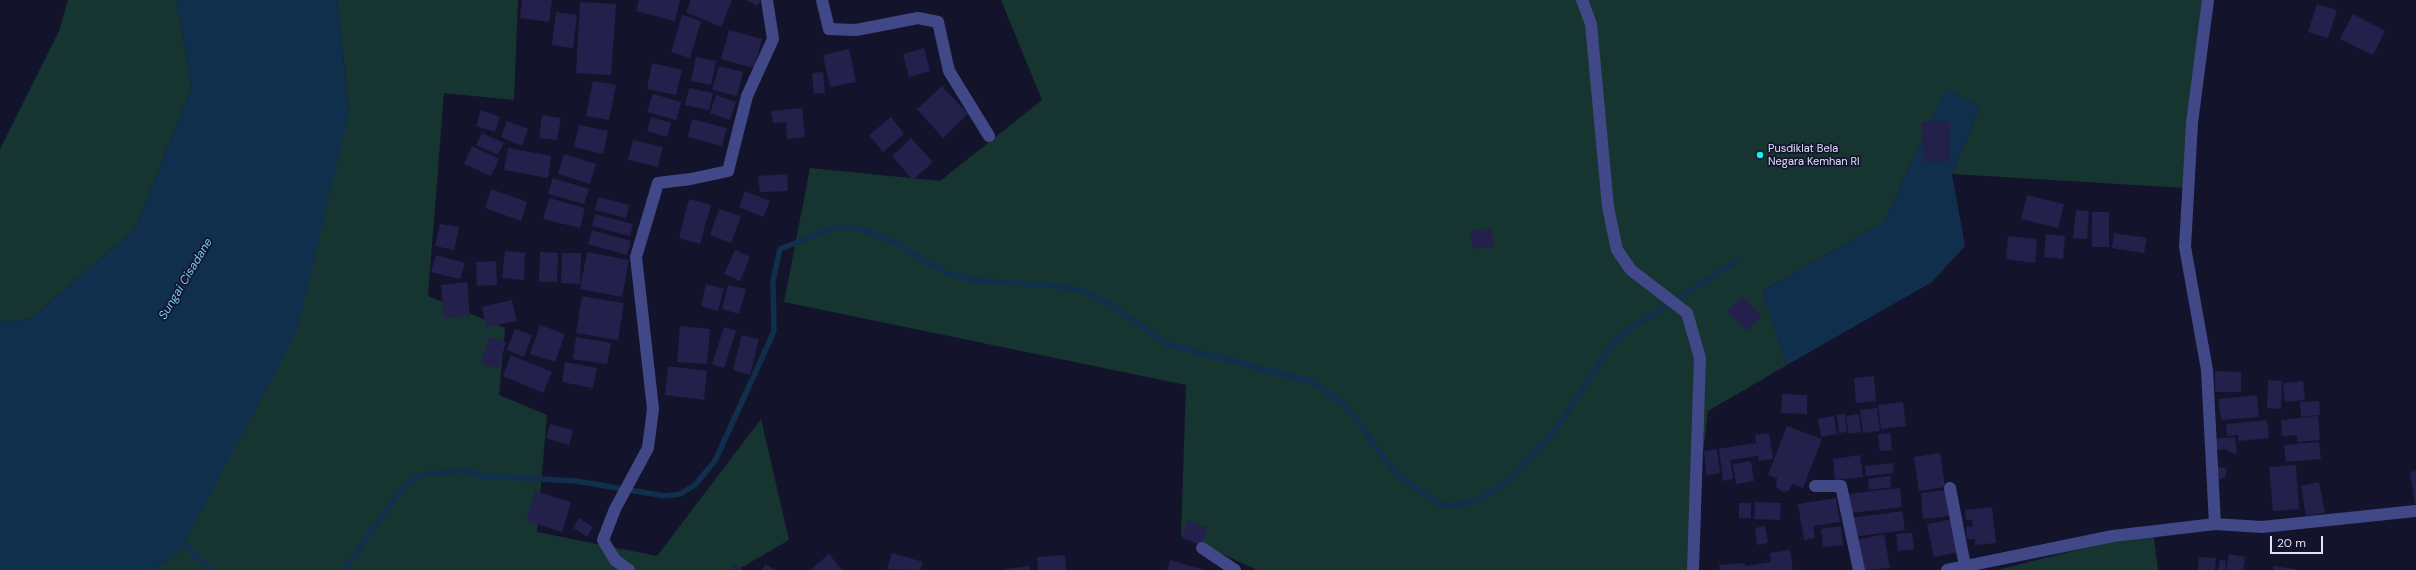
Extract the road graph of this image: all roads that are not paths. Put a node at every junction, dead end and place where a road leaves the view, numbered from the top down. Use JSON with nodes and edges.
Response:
{"nodes":[{"id":1,"x":767,"y":0,"type":"edge"},
{"id":2,"x":822,"y":0,"type":"edge"},
{"id":3,"x":1582,"y":0,"type":"edge"},
{"id":4,"x":2208,"y":0,"type":"edge"},
{"id":5,"x":989,"y":136,"type":"dead end"},
{"id":6,"x":1815,"y":486,"type":"dead end"},
{"id":7,"x":1950,"y":488,"type":"dead end"},
{"id":8,"x":2416,"y":511,"type":"edge"},
{"id":9,"x":2215,"y":524,"type":"junction"},
{"id":10,"x":1202,"y":548,"type":"dead end"},
{"id":11,"x":1965,"y":566,"type":"junction"},
{"id":12,"x":629,"y":570,"type":"edge"},
{"id":13,"x":1236,"y":570,"type":"edge"},
{"id":14,"x":1693,"y":570,"type":"edge"},
{"id":15,"x":1859,"y":570,"type":"edge"},
{"id":16,"x":1947,"y":570,"type":"edge"}],
"edges":[{"from":1,"to":12,"type":"street"},
{"from":2,"to":5,"type":"street"},
{"from":3,"to":14,"type":"street"},
{"from":4,"to":9,"type":"street"},
{"from":6,"to":15,"type":"street"},
{"from":7,"to":11,"type":"street"},
{"from":8,"to":9,"type":"street"},
{"from":9,"to":11,"type":"street"},
{"from":10,"to":13,"type":"street"},
{"from":11,"to":16,"type":"street"}]}
